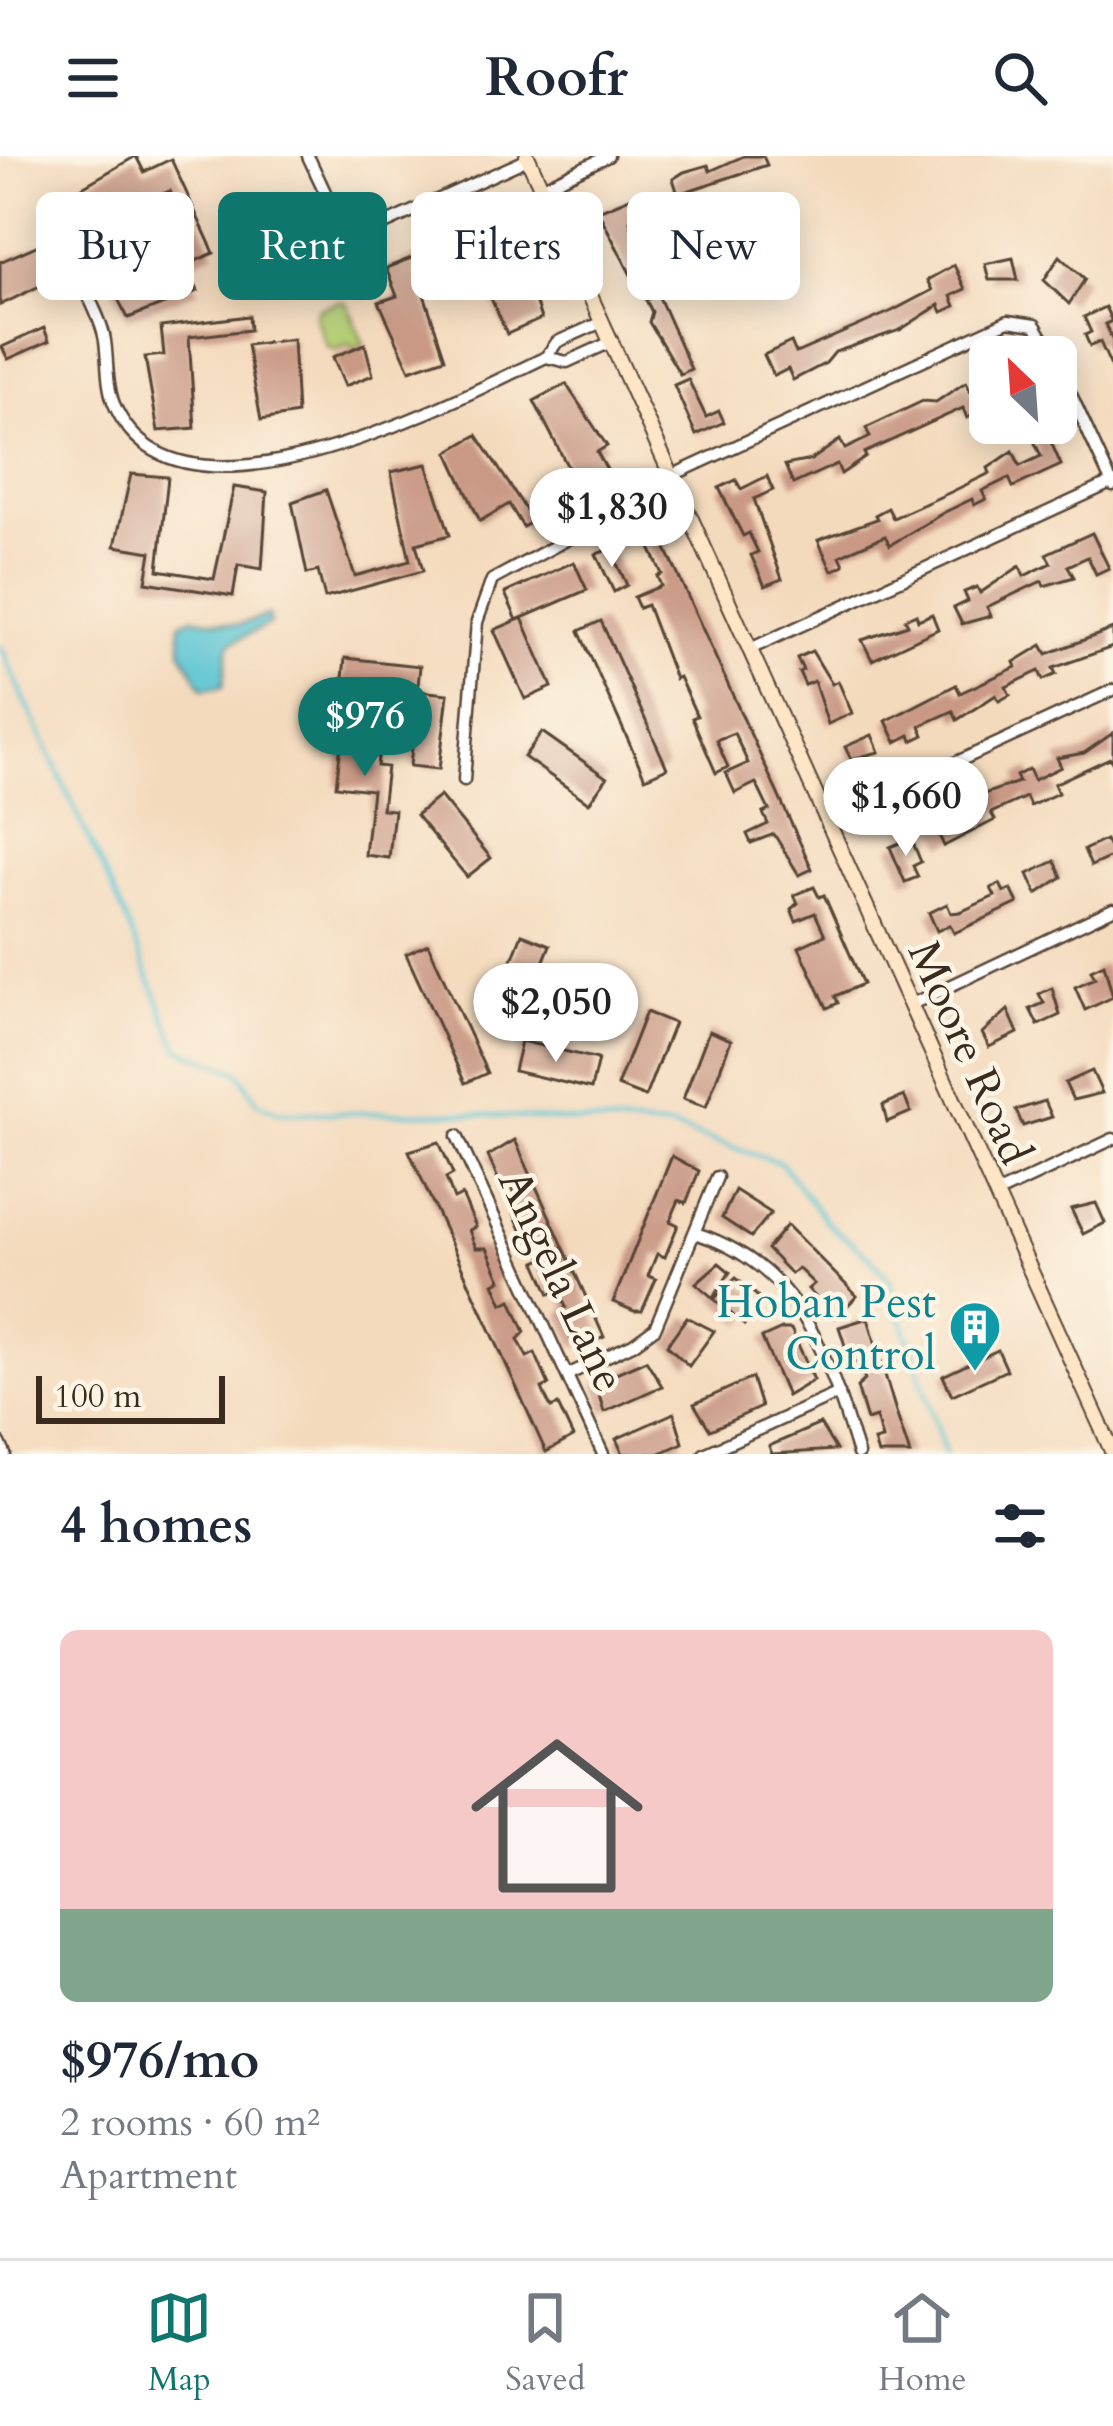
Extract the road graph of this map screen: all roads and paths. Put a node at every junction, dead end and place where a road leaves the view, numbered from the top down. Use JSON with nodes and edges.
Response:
{"nodes":[{"id":1,"x":308,"y":156,"type":"edge"},
{"id":2,"x":608,"y":156,"type":"edge"},
{"id":3,"x":527,"y":157,"type":"edge"},
{"id":4,"x":541,"y":188,"type":"junction"},
{"id":5,"x":93,"y":300,"type":"edge"},
{"id":6,"x":602,"y":322,"type":"junction"},
{"id":7,"x":976,"y":336,"type":"edge"},
{"id":8,"x":1041,"y":336,"type":"edge"},
{"id":9,"x":969,"y":339,"type":"edge"},
{"id":10,"x":610,"y":342,"type":"junction"},
{"id":11,"x":546,"y":358,"type":"junction"},
{"id":12,"x":1077,"y":407,"type":"edge"},
{"id":13,"x":673,"y":479,"type":"junction"},
{"id":14,"x":1112,"y":484,"type":"edge"},
{"id":15,"x":749,"y":650,"type":"junction"},
{"id":16,"x":1113,"y":690,"type":"edge"},
{"id":17,"x":464,"y":780,"type":"dead end"},
{"id":18,"x":827,"y":822,"type":"junction"},
{"id":19,"x":1113,"y":909,"type":"edge"},
{"id":20,"x":910,"y":1005,"type":"junction"},
{"id":21,"x":457,"y":1136,"type":"dead end"},
{"id":22,"x":1113,"y":1139,"type":"edge"},
{"id":23,"x":717,"y":1178,"type":"dead end"},
{"id":24,"x":996,"y":1194,"type":"junction"},
{"id":25,"x":695,"y":1234,"type":"junction"},
{"id":26,"x":566,"y":1375,"type":"junction"},
{"id":27,"x":839,"y":1393,"type":"junction"},
{"id":28,"x":0,"y":1443,"type":"edge"},
{"id":29,"x":1113,"y":1453,"type":"edge"},
{"id":30,"x":5,"y":1454,"type":"edge"},
{"id":31,"x":603,"y":1454,"type":"edge"},
{"id":32,"x":704,"y":1454,"type":"edge"},
{"id":33,"x":858,"y":1454,"type":"edge"}],
"edges":[{"from":1,"to":3,"type":"street"},
{"from":2,"to":4,"type":"street"},
{"from":3,"to":4,"type":"street","name":"Moore Road"},
{"from":4,"to":6,"type":"street","name":"Moore Road"},
{"from":5,"to":11,"type":"street"},
{"from":6,"to":10,"type":"street","name":"Moore Road"},
{"from":6,"to":11,"type":"street"},
{"from":7,"to":8,"type":"street"},
{"from":9,"to":13,"type":"street"},
{"from":10,"to":11,"type":"street"},
{"from":10,"to":13,"type":"street","name":"Moore Road"},
{"from":12,"to":14,"type":"street"},
{"from":13,"to":15,"type":"street","name":"Moore Road"},
{"from":13,"to":17,"type":"street"},
{"from":14,"to":15,"type":"street"},
{"from":15,"to":18,"type":"street","name":"Moore Road"},
{"from":16,"to":18,"type":"street"},
{"from":18,"to":20,"type":"street","name":"Moore Road"},
{"from":19,"to":20,"type":"street"},
{"from":20,"to":24,"type":"street","name":"Moore Road"},
{"from":21,"to":26,"type":"street","name":"Angela Lane"},
{"from":22,"to":24,"type":"street"},
{"from":23,"to":25,"type":"street"},
{"from":24,"to":29,"type":"street","name":"Moore Road"},
{"from":25,"to":26,"type":"street"},
{"from":25,"to":27,"type":"street"},
{"from":26,"to":31,"type":"street","name":"Angela Lane"},
{"from":27,"to":32,"type":"street"},
{"from":27,"to":33,"type":"street"},
{"from":28,"to":30,"type":"street"}]}
